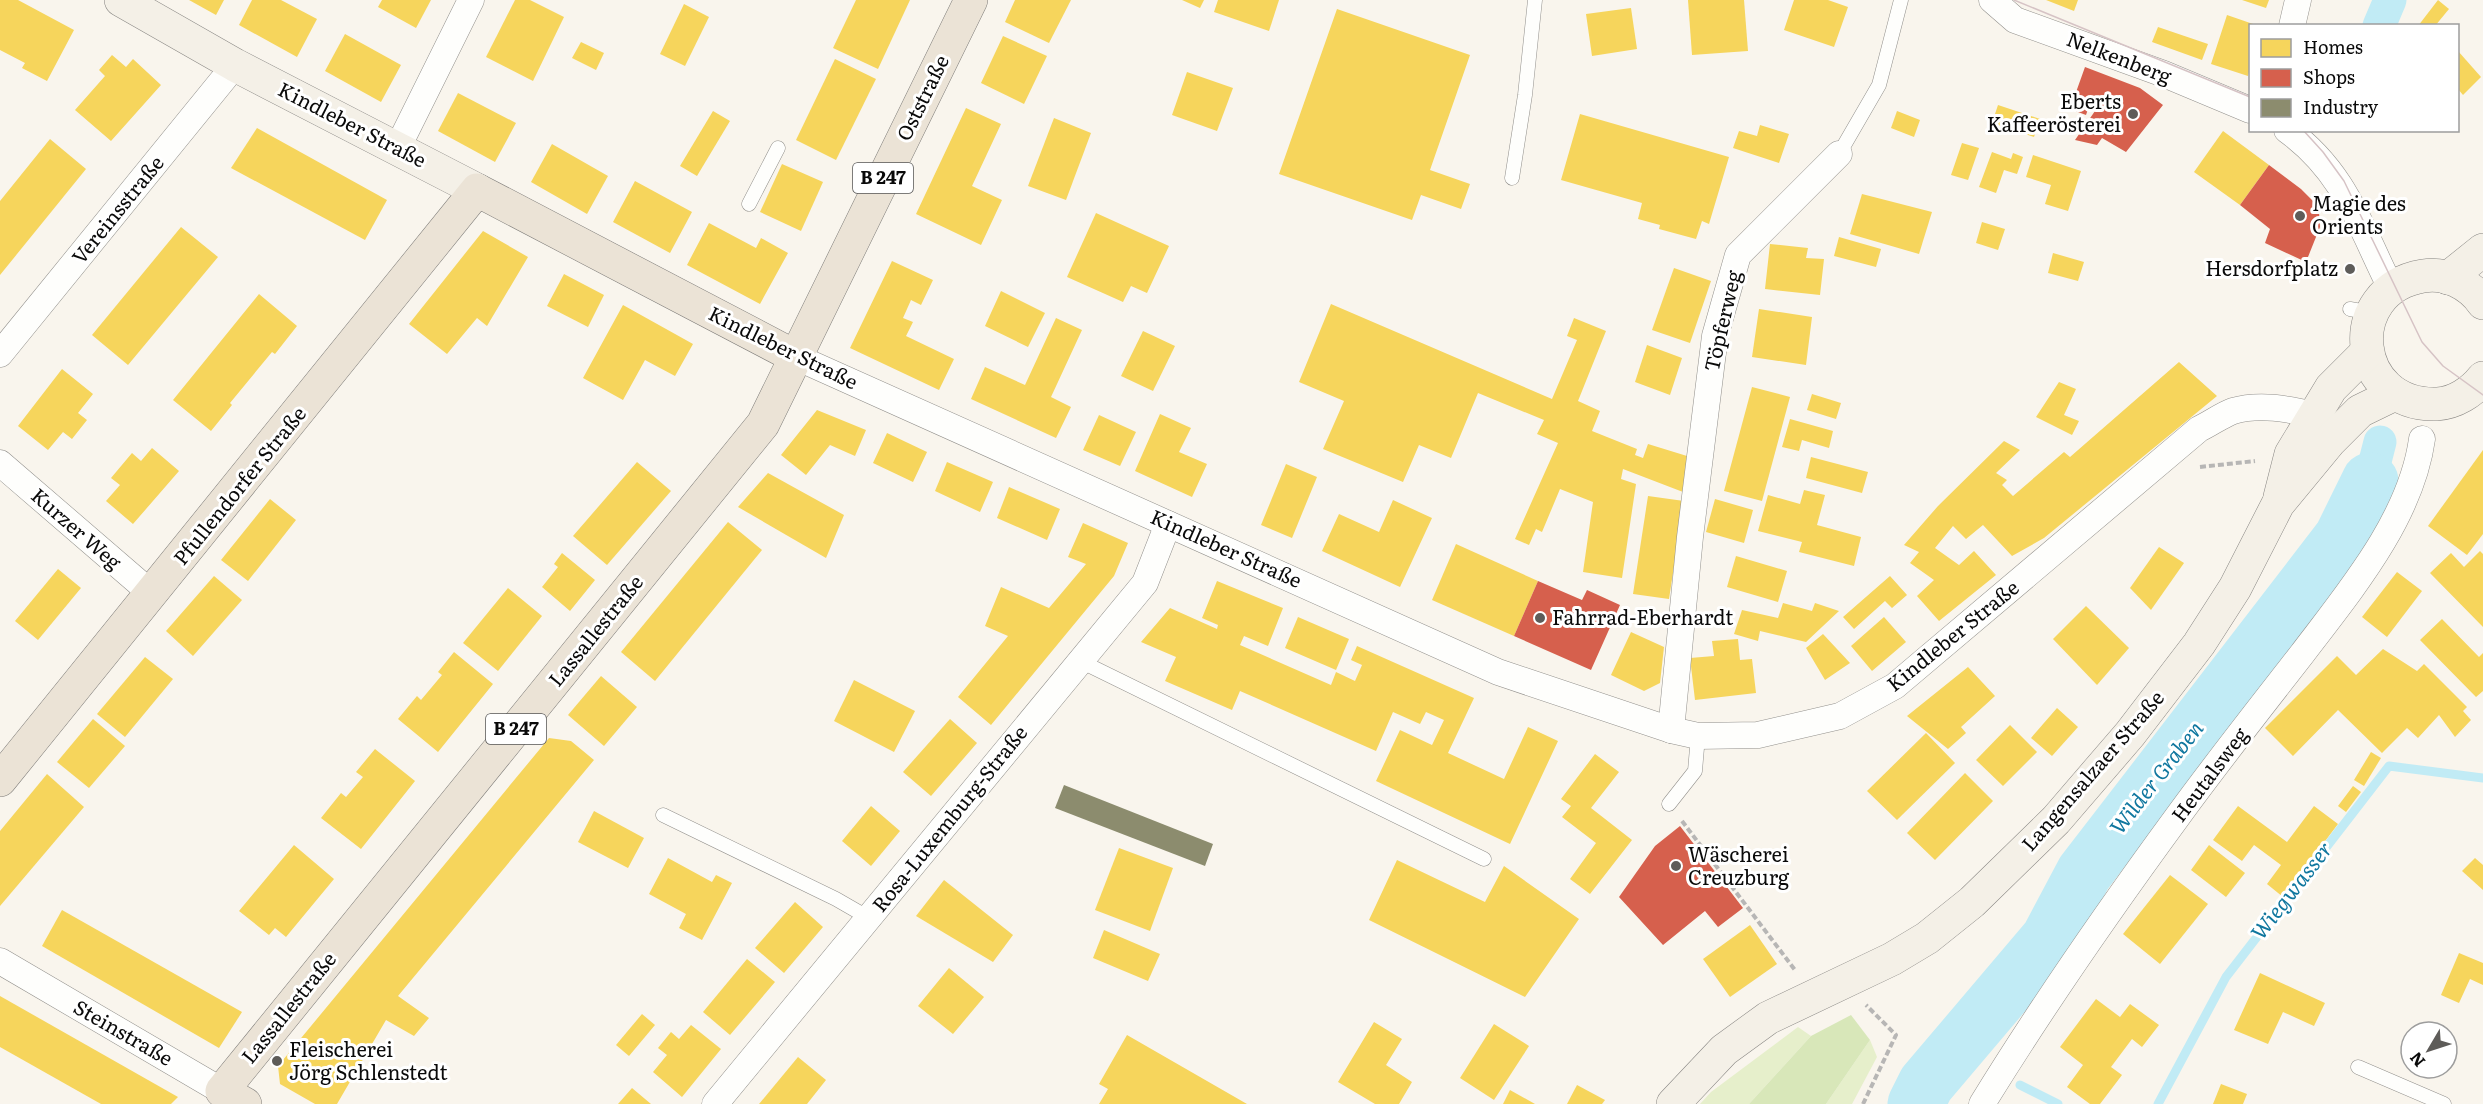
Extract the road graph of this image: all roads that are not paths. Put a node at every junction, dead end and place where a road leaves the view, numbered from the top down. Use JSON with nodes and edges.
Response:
{"nodes":[{"id":1,"x":121,"y":0,"type":"edge"},
{"id":2,"x":471,"y":0,"type":"edge"},
{"id":3,"x":971,"y":0,"type":"edge"},
{"id":4,"x":1535,"y":0,"type":"edge"},
{"id":5,"x":1901,"y":0,"type":"edge"},
{"id":6,"x":1992,"y":0,"type":"edge"},
{"id":7,"x":2298,"y":0,"type":"edge"},
{"id":8,"x":2292,"y":24,"type":"edge"},
{"id":9,"x":235,"y":65,"type":"junction"},
{"id":10,"x":2249,"y":110,"type":"edge"},
{"id":11,"x":2291,"y":132,"type":"edge"},
{"id":12,"x":778,"y":148,"type":"dead end"},
{"id":13,"x":397,"y":149,"type":"junction"},
{"id":14,"x":1839,"y":154,"type":"joint"},
{"id":15,"x":1512,"y":178,"type":"dead end"},
{"id":16,"x":477,"y":190,"type":"junction"},
{"id":17,"x":749,"y":204,"type":"dead end"},
{"id":18,"x":2483,"y":250,"type":"edge"},
{"id":19,"x":2448,"y":278,"type":"junction"},
{"id":20,"x":2371,"y":303,"type":"junction"},
{"id":21,"x":2483,"y":303,"type":"edge"},
{"id":22,"x":2367,"y":352,"type":"junction"},
{"id":23,"x":0,"y":354,"type":"edge"},
{"id":24,"x":795,"y":357,"type":"junction"},
{"id":25,"x":2483,"y":378,"type":"edge"},
{"id":26,"x":2395,"y":394,"type":"junction"},
{"id":27,"x":2315,"y":415,"type":"junction"},
{"id":28,"x":2422,"y":439,"type":"dead end"},
{"id":29,"x":0,"y":463,"type":"edge"},
{"id":30,"x":2278,"y":504,"type":"junction"},
{"id":31,"x":1168,"y":524,"type":"junction"},
{"id":32,"x":152,"y":594,"type":"junction"},
{"id":33,"x":1080,"y":661,"type":"junction"},
{"id":34,"x":1671,"y":730,"type":"junction"},
{"id":35,"x":1698,"y":736,"type":"junction"},
{"id":36,"x":0,"y":780,"type":"edge"},
{"id":37,"x":1669,"y":804,"type":"road end"},
{"id":38,"x":663,"y":814,"type":"dead end"},
{"id":39,"x":1484,"y":859,"type":"dead end"},
{"id":40,"x":869,"y":918,"type":"junction"},
{"id":41,"x":0,"y":961,"type":"edge"},
{"id":42,"x":2358,"y":1067,"type":"dead end"},
{"id":43,"x":227,"y":1100,"type":"edge"},
{"id":44,"x":715,"y":1104,"type":"edge"},
{"id":45,"x":1673,"y":1104,"type":"edge"},
{"id":46,"x":1982,"y":1104,"type":"edge"},
{"id":47,"x":2444,"y":1104,"type":"edge"}],
"edges":[{"from":1,"to":9,"type":"street","name":"Kindleber Straße"},
{"from":2,"to":13,"type":"street"},
{"from":3,"to":24,"type":"main road","name":"Oststraße","number":"B 247"},
{"from":4,"to":15,"type":"lane"},
{"from":5,"to":14,"type":"lane","name":"Töpferweg"},
{"from":6,"to":10,"type":"street","name":"Nelkenberg"},
{"from":7,"to":8,"type":"street"},
{"from":9,"to":13,"type":"street","name":"Kindleber Straße"},
{"from":9,"to":23,"type":"street","name":"Vereinsstraße"},
{"from":11,"to":20,"type":"street"},
{"from":12,"to":17,"type":"lane"},
{"from":13,"to":16,"type":"street","name":"Kindleber Straße"},
{"from":14,"to":34,"type":"street","name":"Töpferweg"},
{"from":16,"to":24,"type":"main road","name":"Kindleber Straße"},
{"from":16,"to":32,"type":"main road","name":"Pfullendorfer Straße"},
{"from":18,"to":19,"type":"street"},
{"from":19,"to":20,"type":"street"},
{"from":19,"to":21,"type":"street"},
{"from":20,"to":22,"type":"street"},
{"from":22,"to":26,"type":"street"},
{"from":22,"to":27,"type":"street","name":"Langensalzaer Straße"},
{"from":24,"to":31,"type":"street","name":"Kindleber Straße"},
{"from":24,"to":43,"type":"main road","name":"Lassallestraße","number":"B 247"},
{"from":25,"to":26,"type":"street"},
{"from":26,"to":30,"type":"street","name":"Langensalzaer Straße"},
{"from":27,"to":30,"type":"street","name":"Langensalzaer Straße"},
{"from":27,"to":35,"type":"street","name":"Kindleber Straße"},
{"from":28,"to":46,"type":"street","name":"Heutalsweg"},
{"from":29,"to":32,"type":"street","name":"Kurzer Weg"},
{"from":30,"to":45,"type":"street","name":"Langensalzaer Straße"},
{"from":31,"to":33,"type":"street","name":"Rosa-Luxemburg-Straße"},
{"from":31,"to":34,"type":"street","name":"Kindleber Straße"},
{"from":32,"to":36,"type":"main road","name":"Pfullendorfer Straße"},
{"from":33,"to":39,"type":"lane"},
{"from":33,"to":40,"type":"street","name":"Rosa-Luxemburg-Straße"},
{"from":34,"to":35,"type":"street","name":"Kindleber Straße"},
{"from":35,"to":37,"type":"lane"},
{"from":38,"to":40,"type":"lane"},
{"from":40,"to":44,"type":"street","name":"Rosa-Luxemburg-Straße"},
{"from":41,"to":43,"type":"street","name":"Steinstraße"},
{"from":42,"to":47,"type":"lane"}]}
